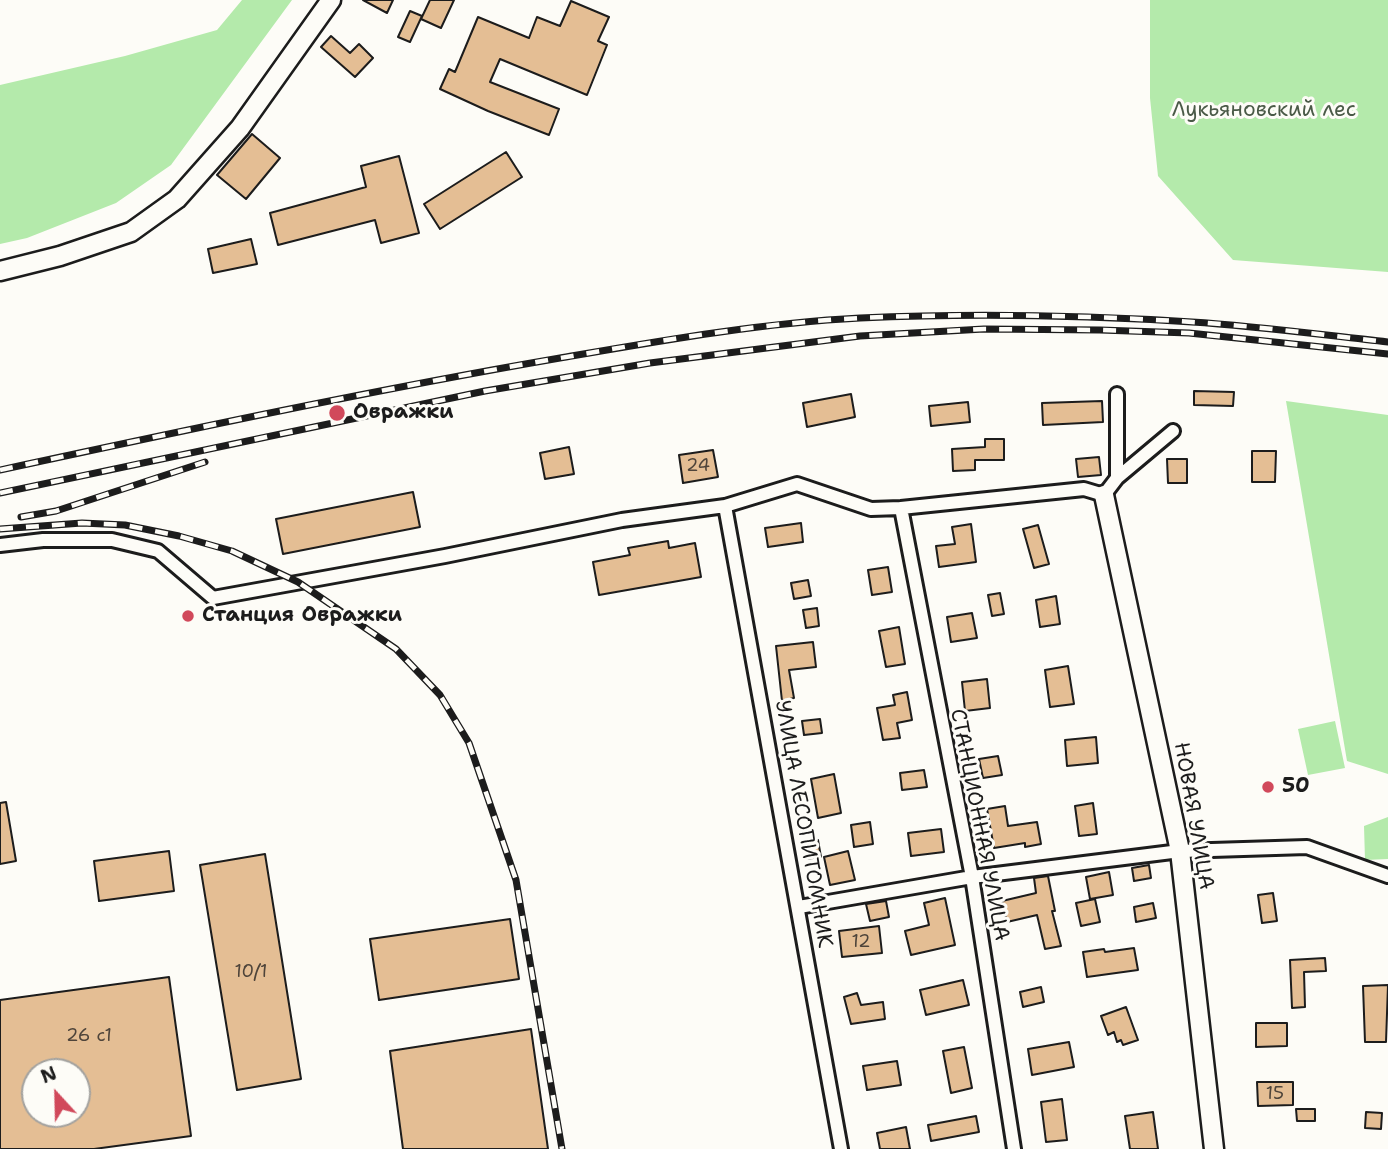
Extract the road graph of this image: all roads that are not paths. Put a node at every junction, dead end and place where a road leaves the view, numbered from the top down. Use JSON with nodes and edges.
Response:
{"nodes":[{"id":1,"x":331,"y":0,"type":"edge"},
{"id":2,"x":0,"y":271,"type":"edge"},
{"id":3,"x":1117,"y":394,"type":"dead end"},
{"id":4,"x":1173,"y":431,"type":"dead end"},
{"id":5,"x":1117,"y":478,"type":"junction"},
{"id":6,"x":1104,"y":495,"type":"junction"},
{"id":7,"x":725,"y":506,"type":"junction"},
{"id":8,"x":901,"y":508,"type":"junction"},
{"id":9,"x":0,"y":545,"type":"edge"},
{"id":10,"x":1180,"y":851,"type":"junction"},
{"id":11,"x":1388,"y":876,"type":"edge"},
{"id":12,"x":972,"y":877,"type":"junction"},
{"id":13,"x":799,"y":907,"type":"junction"},
{"id":14,"x":841,"y":1149,"type":"edge"},
{"id":15,"x":1014,"y":1149,"type":"edge"},
{"id":16,"x":1214,"y":1149,"type":"edge"}],
"edges":[{"from":1,"to":2,"type":"street"},
{"from":3,"to":5,"type":"street"},
{"from":4,"to":5,"type":"street"},
{"from":5,"to":6,"type":"street"},
{"from":6,"to":8,"type":"street"},
{"from":6,"to":10,"type":"street","name":"НОВАЯ УЛИЦА"},
{"from":7,"to":8,"type":"street"},
{"from":7,"to":9,"type":"street"},
{"from":7,"to":13,"type":"street","name":"УЛИЦА ЛЕСОПИТОМНИК"},
{"from":8,"to":12,"type":"street","name":"СТАНЦИОННАЯ УЛИЦА"},
{"from":10,"to":11,"type":"street"},
{"from":10,"to":12,"type":"street"},
{"from":10,"to":16,"type":"street","name":"НОВАЯ УЛИЦА"},
{"from":12,"to":13,"type":"street"},
{"from":12,"to":15,"type":"street","name":"СТАНЦИОННАЯ УЛИЦА"},
{"from":13,"to":14,"type":"street","name":"УЛИЦА ЛЕСОПИТОМНИК"}]}
